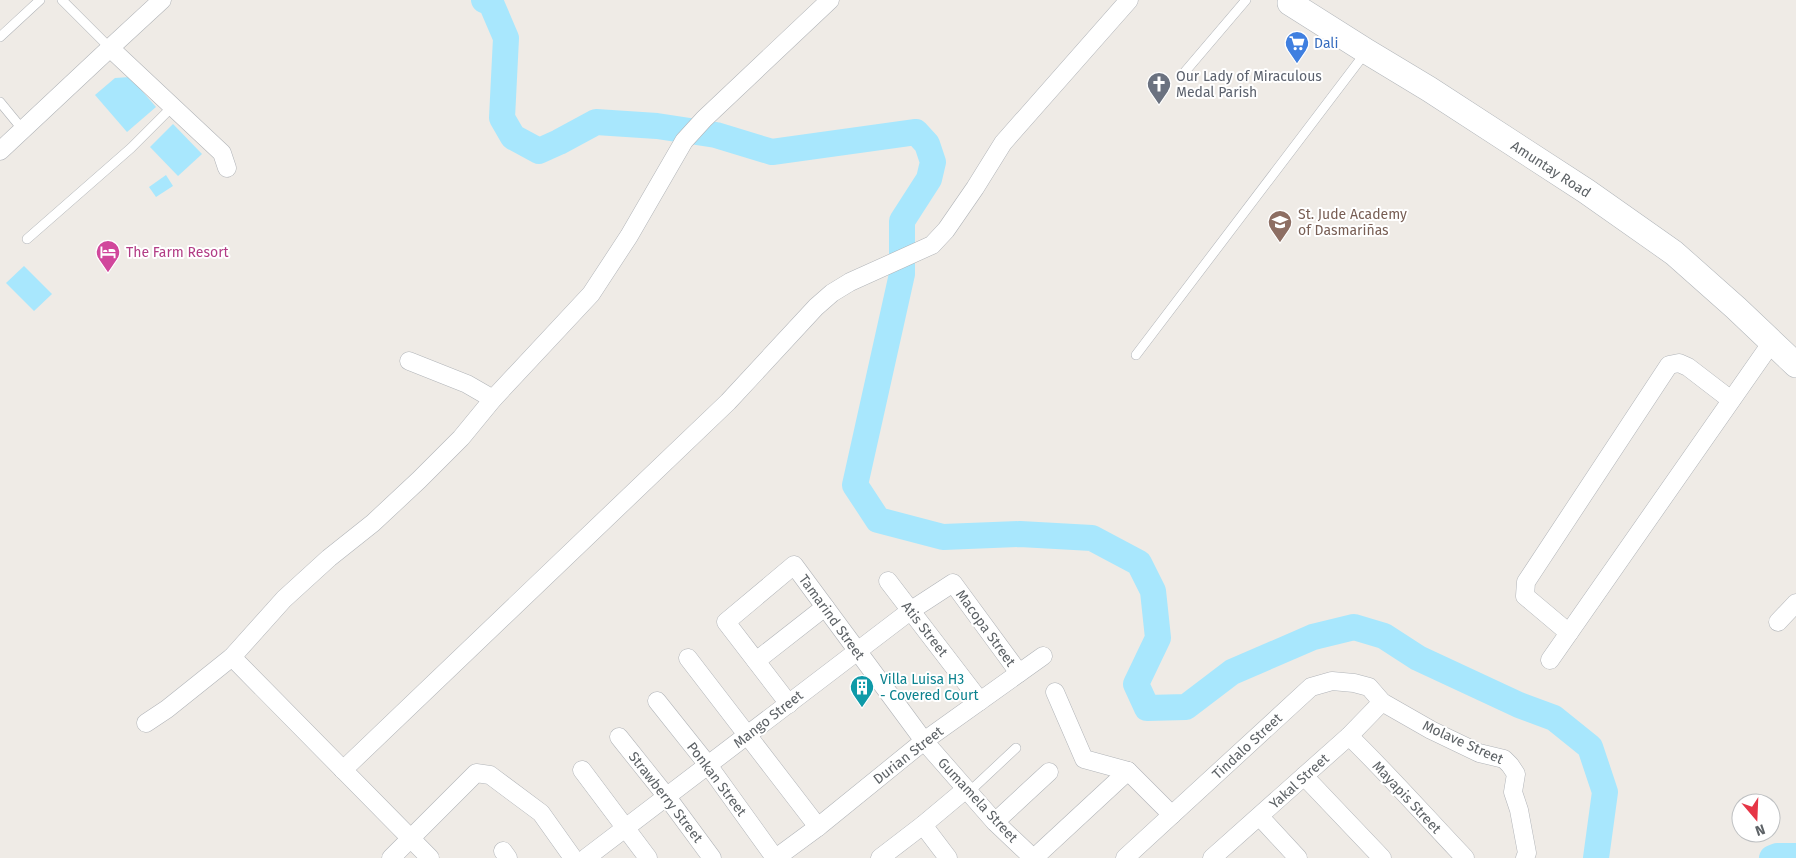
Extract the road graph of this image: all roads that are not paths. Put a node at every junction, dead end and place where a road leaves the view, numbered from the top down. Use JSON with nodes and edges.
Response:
{"nodes":[{"id":1,"x":40,"y":0,"type":"edge"},
{"id":2,"x":62,"y":0,"type":"edge"},
{"id":3,"x":162,"y":0,"type":"edge"},
{"id":4,"x":830,"y":0,"type":"edge"},
{"id":5,"x":1129,"y":0,"type":"edge"},
{"id":6,"x":1244,"y":1,"type":"edge"},
{"id":7,"x":1289,"y":1,"type":"edge"},
{"id":8,"x":0,"y":36,"type":"edge"},
{"id":9,"x":110,"y":48,"type":"junction"},
{"id":10,"x":1366,"y":51,"type":"junction"},
{"id":11,"x":1183,"y":74,"type":"dead end"},
{"id":12,"x":0,"y":102,"type":"edge"},
{"id":13,"x":172,"y":107,"type":"junction"},
{"id":14,"x":23,"y":130,"type":"junction"},
{"id":15,"x":0,"y":151,"type":"edge"},
{"id":16,"x":227,"y":168,"type":"dead end"},
{"id":17,"x":27,"y":239,"type":"dead end"},
{"id":18,"x":1772,"y":342,"type":"junction"},
{"id":19,"x":1136,"y":355,"type":"dead end"},
{"id":20,"x":409,"y":361,"type":"dead end"},
{"id":21,"x":1796,"y":365,"type":"edge"},
{"id":22,"x":492,"y":399,"type":"junction"},
{"id":23,"x":1731,"y":400,"type":"junction"},
{"id":24,"x":888,"y":581,"type":"dead end"},
{"id":25,"x":952,"y":583,"type":"joint"},
{"id":26,"x":1796,"y":602,"type":"edge"},
{"id":27,"x":825,"y":608,"type":"junction"},
{"id":28,"x":910,"y":611,"type":"junction"},
{"id":29,"x":1778,"y":622,"type":"dead end"},
{"id":30,"x":1569,"y":632,"type":"junction"},
{"id":31,"x":857,"y":651,"type":"junction"},
{"id":32,"x":1043,"y":656,"type":"dead end"},
{"id":33,"x":232,"y":657,"type":"junction"},
{"id":34,"x":688,"y":658,"type":"dead end"},
{"id":35,"x":1550,"y":660,"type":"dead end"},
{"id":36,"x":756,"y":661,"type":"junction"},
{"id":37,"x":1019,"y":673,"type":"junction"},
{"id":38,"x":1055,"y":692,"type":"dead end"},
{"id":39,"x":657,"y":701,"type":"dead end"},
{"id":40,"x":980,"y":701,"type":"junction"},
{"id":41,"x":1382,"y":702,"type":"junction"},
{"id":42,"x":789,"y":704,"type":"junction"},
{"id":43,"x":146,"y":723,"type":"dead end"},
{"id":44,"x":748,"y":735,"type":"junction"},
{"id":45,"x":1349,"y":736,"type":"junction"},
{"id":46,"x":619,"y":737,"type":"dead end"},
{"id":47,"x":924,"y":741,"type":"junction"},
{"id":48,"x":1016,"y":748,"type":"dead end"},
{"id":49,"x":708,"y":766,"type":"junction"},
{"id":50,"x":343,"y":770,"type":"junction"},
{"id":51,"x":582,"y":770,"type":"dead end"},
{"id":52,"x":1128,"y":771,"type":"junction"},
{"id":53,"x":1049,"y":772,"type":"dead end"},
{"id":54,"x":1304,"y":776,"type":"junction"},
{"id":55,"x":967,"y":790,"type":"junction"},
{"id":56,"x":667,"y":797,"type":"junction"},
{"id":57,"x":1172,"y":814,"type":"junction"},
{"id":58,"x":1260,"y":817,"type":"junction"},
{"id":59,"x":995,"y":822,"type":"junction"},
{"id":60,"x":923,"y":825,"type":"junction"},
{"id":61,"x":626,"y":827,"type":"junction"},
{"id":62,"x":818,"y":827,"type":"junction"},
{"id":63,"x":410,"y":838,"type":"junction"},
{"id":64,"x":390,"y":858,"type":"edge"},
{"id":65,"x":430,"y":858,"type":"edge"},
{"id":66,"x":573,"y":858,"type":"edge"},
{"id":67,"x":586,"y":858,"type":"edge"},
{"id":68,"x":648,"y":858,"type":"edge"},
{"id":69,"x":712,"y":858,"type":"edge"},
{"id":70,"x":776,"y":858,"type":"edge"},
{"id":71,"x":880,"y":858,"type":"edge"},
{"id":72,"x":948,"y":858,"type":"edge"},
{"id":73,"x":1034,"y":858,"type":"edge"},
{"id":74,"x":1125,"y":858,"type":"edge"},
{"id":75,"x":1213,"y":858,"type":"edge"},
{"id":76,"x":1298,"y":858,"type":"edge"},
{"id":77,"x":1382,"y":858,"type":"edge"},
{"id":78,"x":1465,"y":858,"type":"edge"},
{"id":79,"x":1525,"y":858,"type":"edge"}],
"edges":[{"from":1,"to":8,"type":"lane"},
{"from":2,"to":9,"type":"lane"},
{"from":3,"to":9,"type":"street"},
{"from":4,"to":22,"type":"street"},
{"from":5,"to":50,"type":"street"},
{"from":6,"to":11,"type":"lane"},
{"from":7,"to":10,"type":"street","name":"Amuntay Road"},
{"from":9,"to":13,"type":"street"},
{"from":9,"to":14,"type":"street"},
{"from":10,"to":18,"type":"street","name":"Amuntay Road"},
{"from":10,"to":19,"type":"lane"},
{"from":12,"to":14,"type":"lane"},
{"from":13,"to":16,"type":"street"},
{"from":13,"to":17,"type":"lane"},
{"from":14,"to":15,"type":"street"},
{"from":18,"to":21,"type":"street","name":"Amuntay Road"},
{"from":18,"to":23,"type":"street"},
{"from":20,"to":22,"type":"street"},
{"from":22,"to":33,"type":"street"},
{"from":23,"to":30,"type":"street"},
{"from":23,"to":30,"type":"street"},
{"from":24,"to":28,"type":"street","name":"Atis Street"},
{"from":25,"to":28,"type":"street","name":"Mango Street"},
{"from":25,"to":37,"type":"street","name":"Macopa Street"},
{"from":26,"to":29,"type":"street"},
{"from":27,"to":31,"type":"street","name":"Tamarind Street"},
{"from":27,"to":36,"type":"street"},
{"from":27,"to":36,"type":"street","name":"Tamarind Street"},
{"from":28,"to":31,"type":"street","name":"Mango Street"},
{"from":28,"to":40,"type":"street","name":"Atis Street"},
{"from":30,"to":35,"type":"street"},
{"from":31,"to":42,"type":"street","name":"Mango Street"},
{"from":31,"to":47,"type":"street","name":"Tamarind Street"},
{"from":32,"to":37,"type":"street","name":"Durian Street"},
{"from":33,"to":43,"type":"street"},
{"from":33,"to":50,"type":"street"},
{"from":34,"to":44,"type":"street"},
{"from":36,"to":42,"type":"street"},
{"from":37,"to":40,"type":"street","name":"Durian Street"},
{"from":38,"to":52,"type":"street"},
{"from":39,"to":49,"type":"street","name":"Ponkan Street"},
{"from":40,"to":47,"type":"street","name":"Durian Street"},
{"from":41,"to":45,"type":"street","name":"Yakal Street"},
{"from":41,"to":57,"type":"street","name":"Tindalo Street"},
{"from":41,"to":79,"type":"street","name":"Molave Street"},
{"from":42,"to":44,"type":"street","name":"Mango Street"},
{"from":44,"to":49,"type":"street","name":"Mango Street"},
{"from":44,"to":62,"type":"street"},
{"from":45,"to":54,"type":"street","name":"Yakal Street"},
{"from":45,"to":78,"type":"street","name":"Mayapis Street"},
{"from":46,"to":56,"type":"street","name":"Strawberry Street"},
{"from":47,"to":55,"type":"street","name":"Gumamela Street"},
{"from":47,"to":62,"type":"street","name":"Durian Street"},
{"from":48,"to":55,"type":"lane"},
{"from":49,"to":56,"type":"street","name":"Mango Street"},
{"from":49,"to":70,"type":"street","name":"Ponkan Street"},
{"from":50,"to":63,"type":"street"},
{"from":51,"to":61,"type":"street"},
{"from":52,"to":57,"type":"street"},
{"from":52,"to":73,"type":"street"},
{"from":53,"to":59,"type":"street"},
{"from":54,"to":58,"type":"street","name":"Yakal Street"},
{"from":54,"to":77,"type":"street"},
{"from":55,"to":59,"type":"street","name":"Gumamela Street"},
{"from":55,"to":60,"type":"street"},
{"from":56,"to":61,"type":"street","name":"Mango Street"},
{"from":56,"to":69,"type":"street","name":"Strawberry Street"},
{"from":57,"to":74,"type":"street","name":"Tindalo Street"},
{"from":58,"to":75,"type":"street","name":"Yakal Street"},
{"from":58,"to":76,"type":"street"},
{"from":59,"to":73,"type":"street","name":"Gumamela Street"},
{"from":60,"to":71,"type":"street"},
{"from":60,"to":72,"type":"street"},
{"from":61,"to":67,"type":"street","name":"Mango Street"},
{"from":61,"to":68,"type":"street"},
{"from":62,"to":70,"type":"street","name":"Durian Street"},
{"from":63,"to":64,"type":"street"},
{"from":63,"to":65,"type":"street"},
{"from":63,"to":66,"type":"street"}]}
